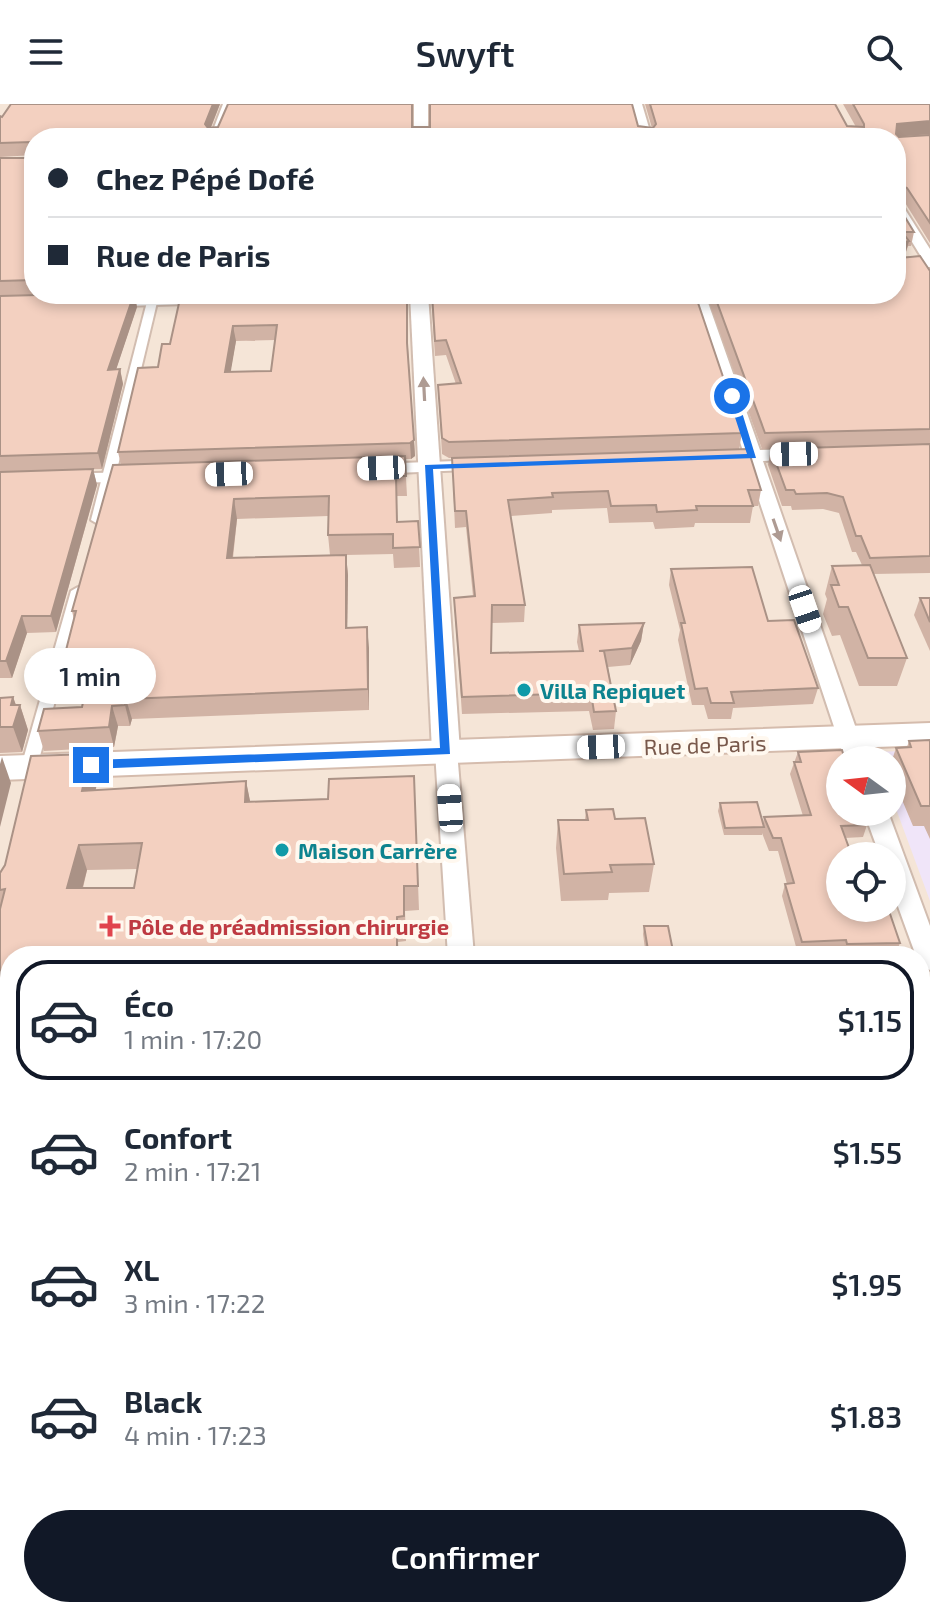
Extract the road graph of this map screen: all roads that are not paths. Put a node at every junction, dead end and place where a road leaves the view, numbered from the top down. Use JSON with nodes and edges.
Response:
{"nodes":[{"id":1,"x":227,"y":104,"type":"edge"},
{"id":2,"x":421,"y":104,"type":"edge"},
{"id":3,"x":636,"y":104,"type":"edge"},
{"id":4,"x":218,"y":128,"type":"edge"},
{"id":5,"x":421,"y":128,"type":"edge"},
{"id":6,"x":643,"y":128,"type":"edge"},
{"id":7,"x":906,"y":222,"type":"edge"},
{"id":8,"x":930,"y":261,"type":"edge"},
{"id":9,"x":906,"y":263,"type":"edge"},
{"id":10,"x":152,"y":304,"type":"edge"},
{"id":11,"x":420,"y":304,"type":"edge"},
{"id":12,"x":701,"y":304,"type":"edge"},
{"id":13,"x":826,"y":454,"type":"edge"},
{"id":14,"x":753,"y":456,"type":"junction"},
{"id":15,"x":704,"y":458,"type":"edge"},
{"id":16,"x":498,"y":464,"type":"edge"},
{"id":17,"x":429,"y":467,"type":"junction"},
{"id":18,"x":351,"y":469,"type":"edge"},
{"id":19,"x":110,"y":476,"type":"junction"},
{"id":20,"x":153,"y":476,"type":"edge"},
{"id":21,"x":0,"y":480,"type":"edge"},
{"id":22,"x":93,"y":537,"type":"edge"},
{"id":23,"x":80,"y":583,"type":"edge"},
{"id":24,"x":930,"y":734,"type":"edge"},
{"id":25,"x":851,"y":746,"type":"edge"},
{"id":26,"x":868,"y":746,"type":"edge"},
{"id":27,"x":826,"y":749,"type":"edge"},
{"id":28,"x":446,"y":751,"type":"junction"},
{"id":29,"x":17,"y":776,"type":"edge"},
{"id":30,"x":906,"y":894,"type":"edge"},
{"id":31,"x":460,"y":946,"type":"edge"},
{"id":32,"x":925,"y":946,"type":"edge"}],
"edges":[{"from":1,"to":4,"type":"street"},
{"from":2,"to":5,"type":"street"},
{"from":3,"to":6,"type":"street"},
{"from":7,"to":8,"type":"street"},
{"from":8,"to":9,"type":"street"},
{"from":10,"to":19,"type":"street"},
{"from":17,"to":11,"type":"street","one_way":true},
{"from":12,"to":14,"type":"street"},
{"from":13,"to":14,"type":"street"},
{"from":14,"to":15,"type":"street"},
{"from":14,"to":25,"type":"street","one_way":true},
{"from":16,"to":17,"type":"street"},
{"from":17,"to":18,"type":"street"},
{"from":17,"to":28,"type":"street"},
{"from":19,"to":20,"type":"street"},
{"from":19,"to":21,"type":"street"},
{"from":19,"to":22,"type":"street"},
{"from":23,"to":29,"type":"street"},
{"from":24,"to":26,"type":"main road","name":"Rue de Paris"},
{"from":27,"to":28,"type":"main road","name":"Rue de Paris"},
{"from":28,"to":29,"type":"main road","name":"Rue de Paris"},
{"from":28,"to":31,"type":"street"},
{"from":30,"to":32,"type":"street"}]}
